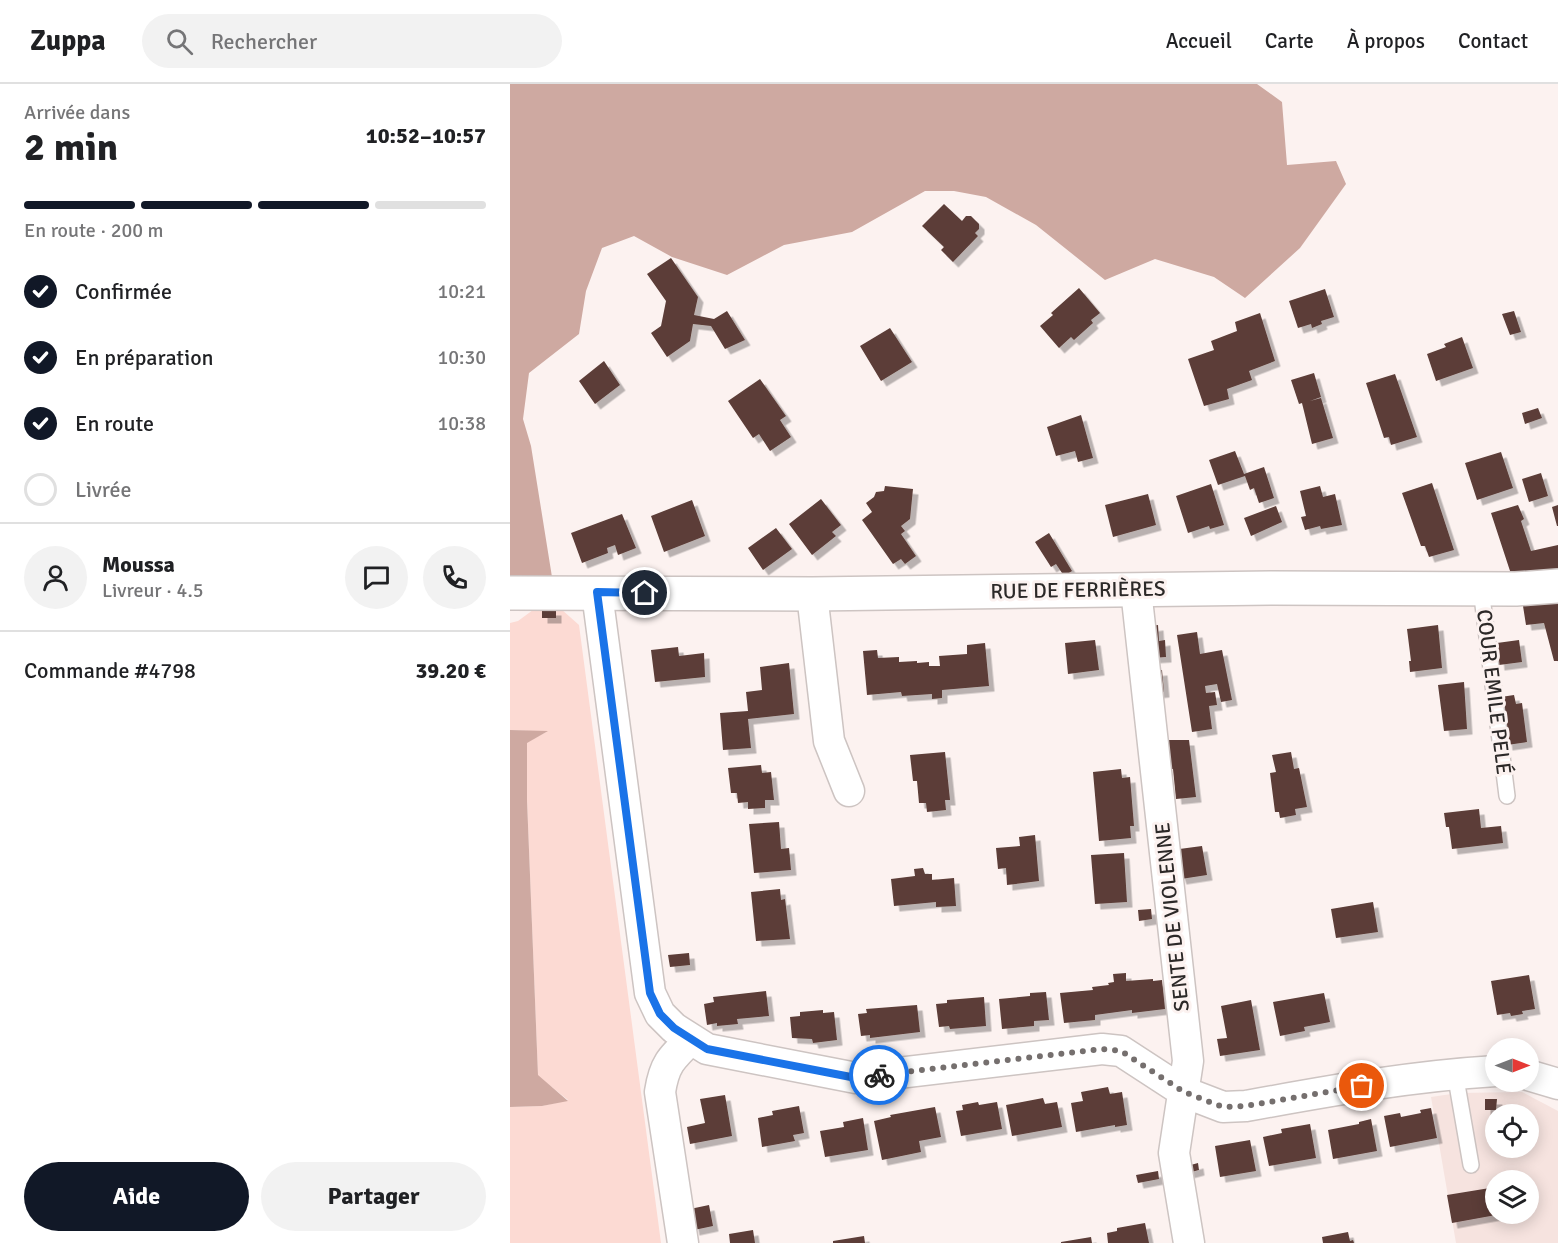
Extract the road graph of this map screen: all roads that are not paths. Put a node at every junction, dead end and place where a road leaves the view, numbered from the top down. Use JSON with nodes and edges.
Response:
{"nodes":[{"id":1,"x":1558,"y":586,"type":"edge"},
{"id":2,"x":1480,"y":589,"type":"junction"},
{"id":3,"x":1136,"y":590,"type":"junction"},
{"id":4,"x":597,"y":592,"type":"junction"},
{"id":5,"x":510,"y":593,"type":"edge"},
{"id":6,"x":812,"y":594,"type":"junction"},
{"id":7,"x":849,"y":791,"type":"dead end"},
{"id":8,"x":1507,"y":796,"type":"dead end"},
{"id":9,"x":691,"y":1040,"type":"junction"},
{"id":10,"x":1485,"y":1072,"type":"edge"},
{"id":11,"x":1455,"y":1073,"type":"junction"},
{"id":12,"x":1539,"y":1078,"type":"edge"},
{"id":13,"x":1558,"y":1084,"type":"edge"},
{"id":14,"x":1184,"y":1092,"type":"junction"},
{"id":15,"x":1471,"y":1165,"type":"dead end"},
{"id":16,"x":683,"y":1243,"type":"edge"},
{"id":17,"x":1190,"y":1243,"type":"edge"}],
"edges":[{"from":1,"to":2,"type":"street","name":"RUE DE FERRIÈRES"},
{"from":2,"to":3,"type":"street","name":"RUE DE FERRIÈRES"},
{"from":2,"to":8,"type":"lane","name":"COUR EMILE PELÉ"},
{"from":3,"to":6,"type":"street","name":"RUE DE FERRIÈRES"},
{"from":3,"to":14,"type":"street","name":"SENTE DE VIOLENNE"},
{"from":4,"to":5,"type":"street","name":"RUE DE FERRIÈRES"},
{"from":4,"to":6,"type":"street","name":"RUE DE FERRIÈRES"},
{"from":4,"to":9,"type":"street"},
{"from":6,"to":7,"type":"street"},
{"from":9,"to":14,"type":"street"},
{"from":9,"to":16,"type":"street"},
{"from":10,"to":11,"type":"street"},
{"from":11,"to":14,"type":"street"},
{"from":11,"to":15,"type":"lane"},
{"from":12,"to":13,"type":"street"},
{"from":14,"to":17,"type":"street","name":"SENTE DE VIOLENNE"}]}
